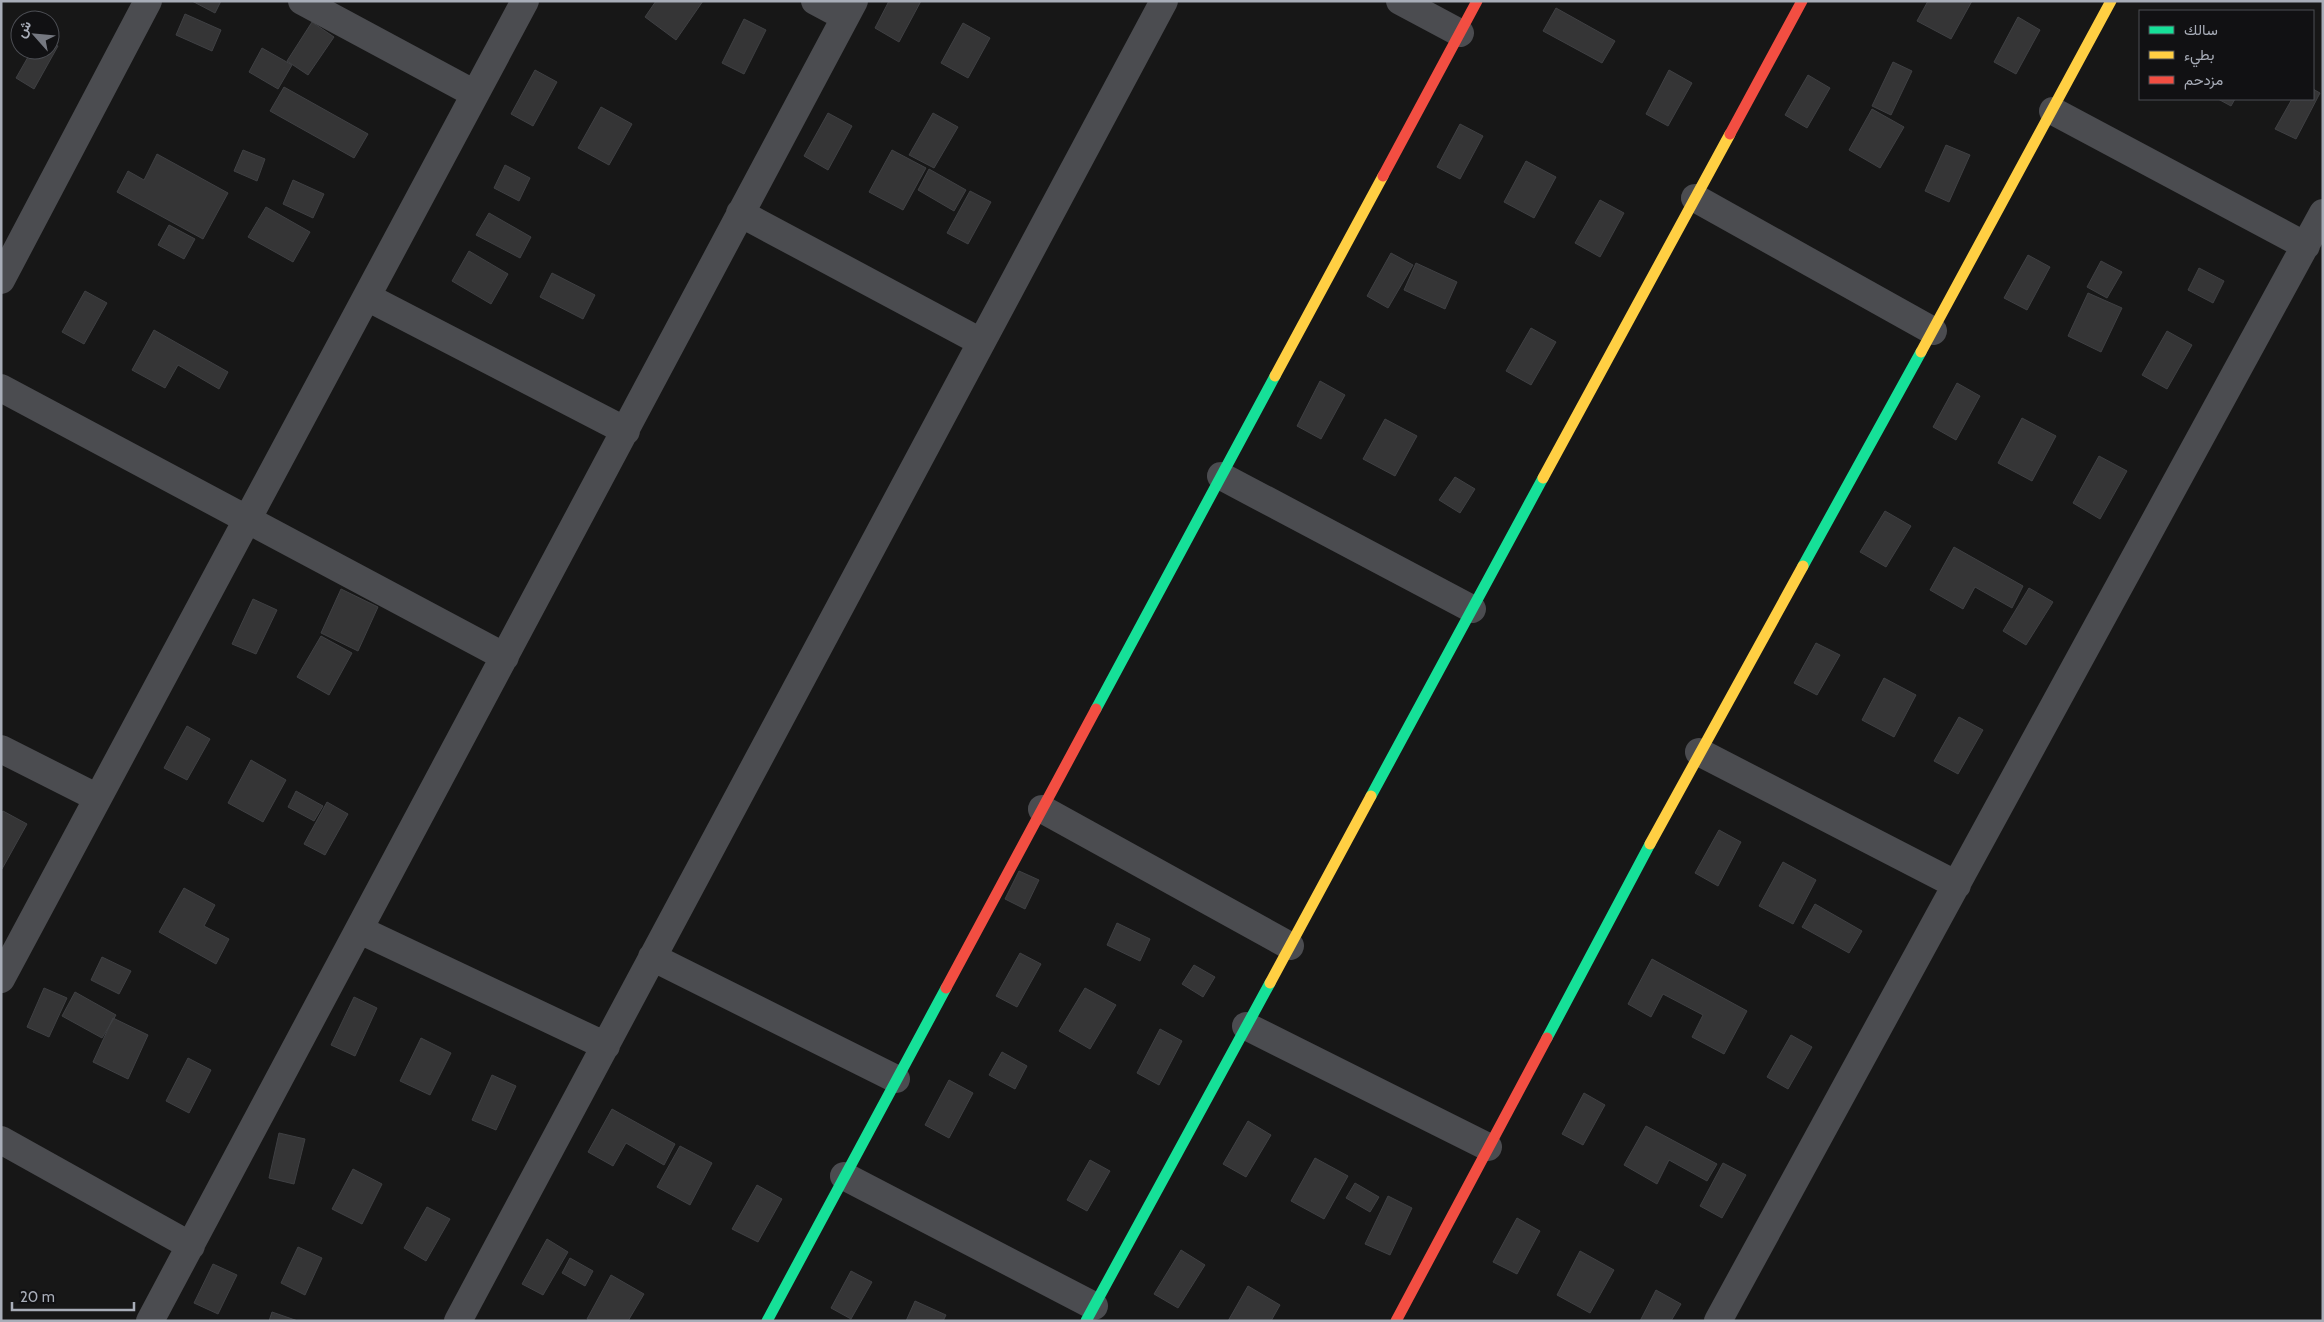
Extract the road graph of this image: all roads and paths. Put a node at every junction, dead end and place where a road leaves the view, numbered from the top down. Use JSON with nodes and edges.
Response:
{"nodes":[{"id":1,"x":302,"y":1,"type":"edge"},
{"id":2,"x":525,"y":1,"type":"edge"},
{"id":3,"x":815,"y":1,"type":"edge"},
{"id":4,"x":1164,"y":1,"type":"edge"},
{"id":5,"x":1400,"y":1,"type":"edge"},
{"id":6,"x":1477,"y":1,"type":"edge"},
{"id":7,"x":1802,"y":1,"type":"edge"},
{"id":8,"x":2111,"y":1,"type":"edge"},
{"id":9,"x":147,"y":2,"type":"edge"},
{"id":10,"x":850,"y":9,"type":"edge"},
{"id":11,"x":1460,"y":33,"type":"junction"},
{"id":12,"x":475,"y":94,"type":"junction"},
{"id":13,"x":2053,"y":111,"type":"junction"},
{"id":14,"x":1695,"y":198,"type":"junction"},
{"id":15,"x":740,"y":213,"type":"junction"},
{"id":16,"x":2323,"y":213,"type":"edge"},
{"id":17,"x":2306,"y":246,"type":"junction"},
{"id":18,"x":1,"y":280,"type":"edge"},
{"id":19,"x":366,"y":297,"type":"junction"},
{"id":20,"x":1933,"y":332,"type":"junction"},
{"id":21,"x":982,"y":342,"type":"junction"},
{"id":22,"x":1,"y":388,"type":"edge"},
{"id":23,"x":626,"y":431,"type":"junction"},
{"id":24,"x":1221,"y":476,"type":"junction"},
{"id":25,"x":248,"y":519,"type":"junction"},
{"id":26,"x":1472,"y":608,"type":"junction"},
{"id":27,"x":505,"y":658,"type":"junction"},
{"id":28,"x":1,"y":749,"type":"edge"},
{"id":29,"x":1699,"y":752,"type":"junction"},
{"id":30,"x":98,"y":798,"type":"junction"},
{"id":31,"x":1042,"y":809,"type":"junction"},
{"id":32,"x":1957,"y":885,"type":"junction"},
{"id":33,"x":360,"y":930,"type":"junction"},
{"id":34,"x":1290,"y":946,"type":"junction"},
{"id":35,"x":652,"y":957,"type":"junction"},
{"id":36,"x":1,"y":979,"type":"edge"},
{"id":37,"x":1246,"y":1026,"type":"junction"},
{"id":38,"x":606,"y":1046,"type":"junction"},
{"id":39,"x":896,"y":1079,"type":"junction"},
{"id":40,"x":1,"y":1140,"type":"edge"},
{"id":41,"x":1488,"y":1147,"type":"junction"},
{"id":42,"x":844,"y":1176,"type":"junction"},
{"id":43,"x":191,"y":1246,"type":"junction"},
{"id":44,"x":1090,"y":1313,"type":"edge"},
{"id":45,"x":150,"y":1321,"type":"edge"},
{"id":46,"x":458,"y":1321,"type":"edge"},
{"id":47,"x":767,"y":1321,"type":"edge"},
{"id":48,"x":1396,"y":1321,"type":"edge"},
{"id":49,"x":1718,"y":1321,"type":"edge"}],
"edges":[{"from":1,"to":12,"type":"street"},
{"from":2,"to":12,"type":"street"},
{"from":3,"to":10,"type":"street"},
{"from":4,"to":21,"type":"street"},
{"from":5,"to":11,"type":"street"},
{"from":6,"to":11,"type":"street"},
{"from":7,"to":14,"type":"street"},
{"from":8,"to":13,"type":"street"},
{"from":9,"to":18,"type":"street"},
{"from":10,"to":15,"type":"street"},
{"from":11,"to":24,"type":"street"},
{"from":12,"to":19,"type":"street"},
{"from":13,"to":17,"type":"street"},
{"from":13,"to":20,"type":"street"},
{"from":14,"to":20,"type":"street"},
{"from":14,"to":26,"type":"street"},
{"from":15,"to":21,"type":"street"},
{"from":15,"to":23,"type":"street"},
{"from":16,"to":17,"type":"street"},
{"from":17,"to":32,"type":"street"},
{"from":19,"to":23,"type":"street"},
{"from":19,"to":25,"type":"street"},
{"from":20,"to":29,"type":"street"},
{"from":21,"to":35,"type":"street"},
{"from":22,"to":25,"type":"street"},
{"from":23,"to":27,"type":"street"},
{"from":24,"to":26,"type":"street"},
{"from":24,"to":31,"type":"street"},
{"from":25,"to":27,"type":"street"},
{"from":25,"to":30,"type":"street"},
{"from":26,"to":34,"type":"street"},
{"from":27,"to":33,"type":"street"},
{"from":28,"to":30,"type":"street"},
{"from":29,"to":32,"type":"street"},
{"from":29,"to":41,"type":"street"},
{"from":30,"to":36,"type":"street"},
{"from":31,"to":34,"type":"street"},
{"from":31,"to":39,"type":"street"},
{"from":32,"to":49,"type":"street"},
{"from":33,"to":38,"type":"street"},
{"from":33,"to":43,"type":"street"},
{"from":34,"to":37,"type":"street"},
{"from":35,"to":38,"type":"street"},
{"from":35,"to":39,"type":"street"},
{"from":37,"to":41,"type":"street"},
{"from":37,"to":44,"type":"street"},
{"from":38,"to":46,"type":"street"},
{"from":39,"to":42,"type":"street"},
{"from":40,"to":43,"type":"street"},
{"from":41,"to":48,"type":"street"},
{"from":42,"to":44,"type":"street"},
{"from":42,"to":47,"type":"street"},
{"from":43,"to":45,"type":"street"}]}
